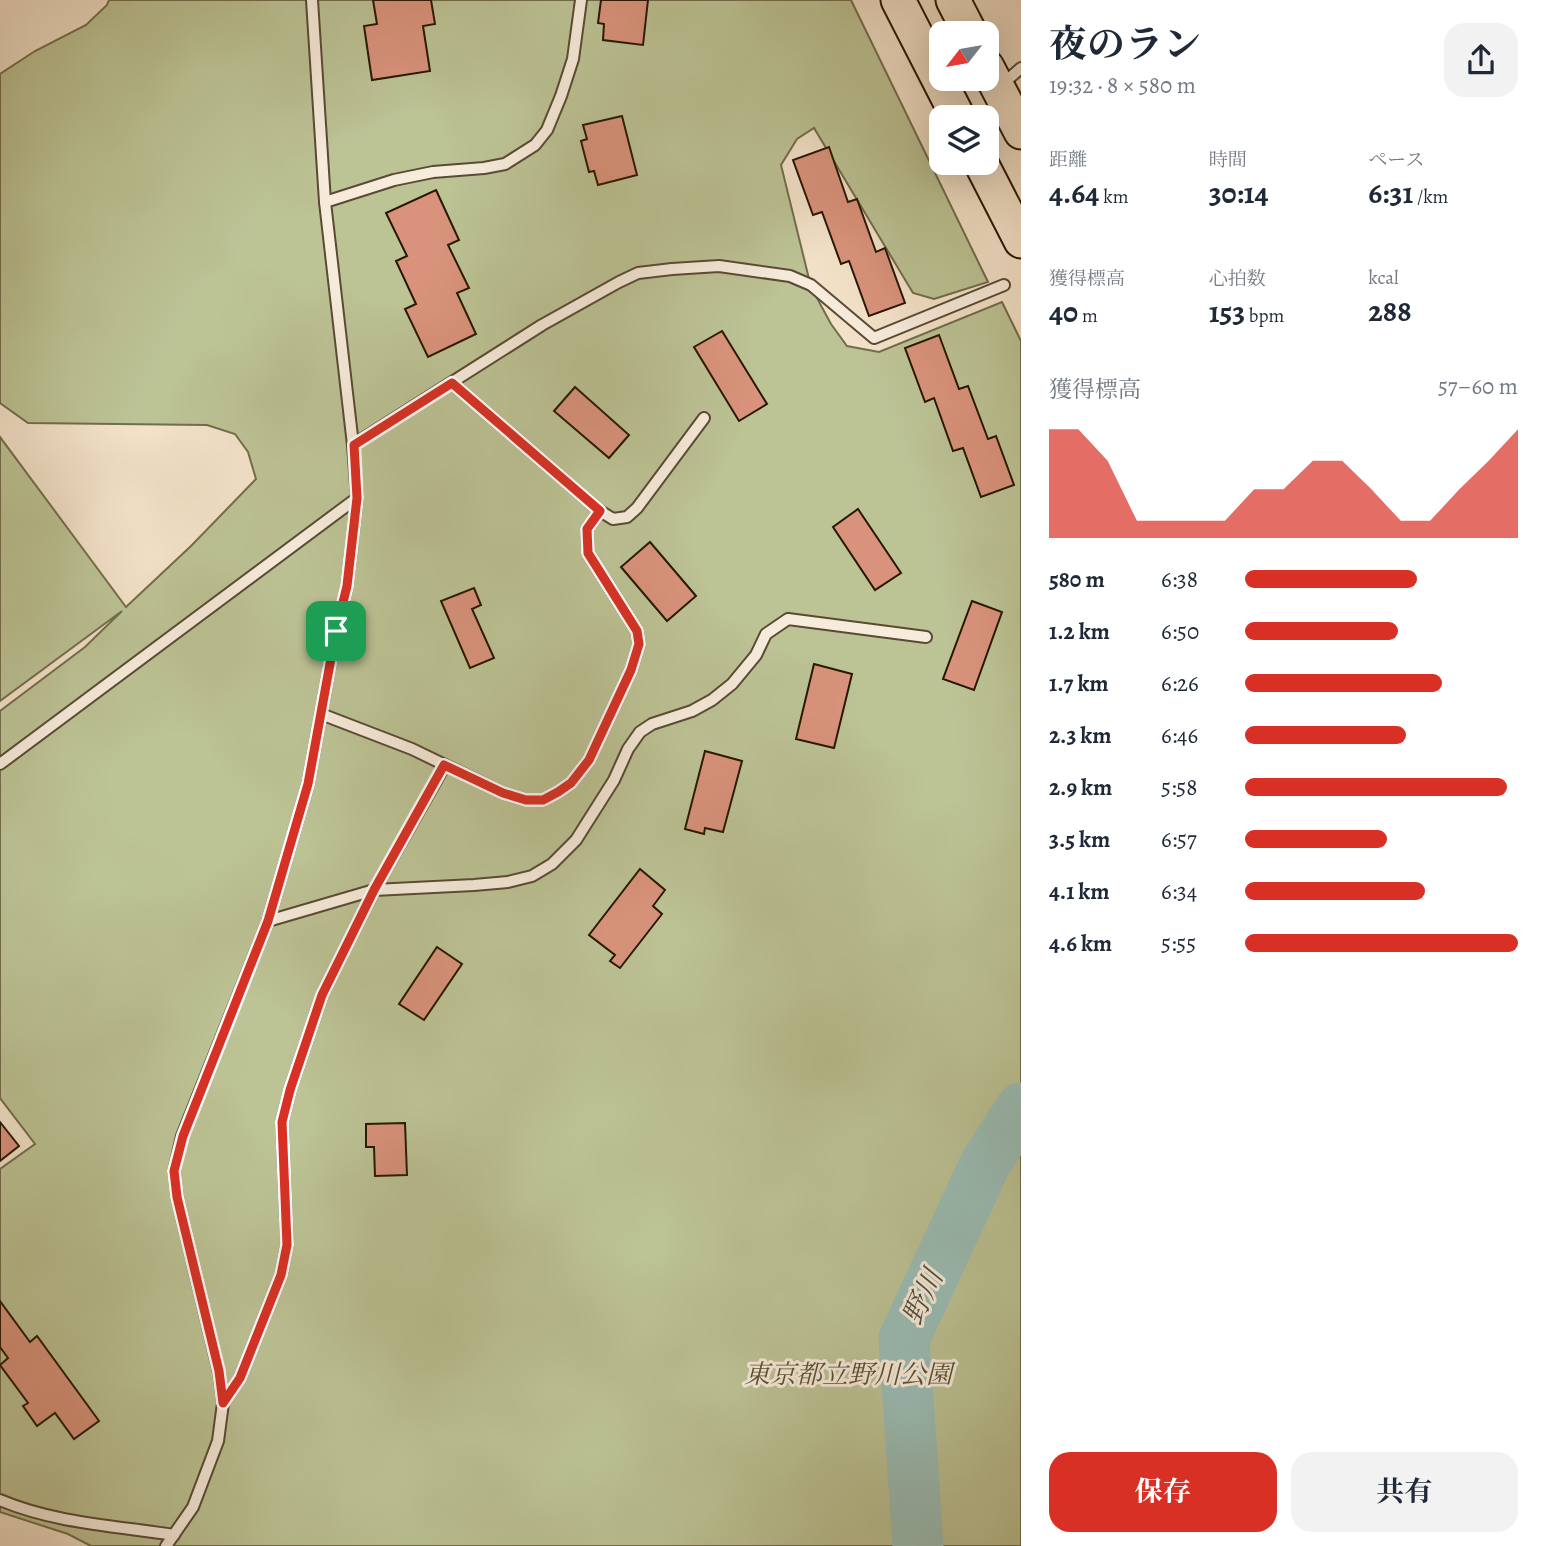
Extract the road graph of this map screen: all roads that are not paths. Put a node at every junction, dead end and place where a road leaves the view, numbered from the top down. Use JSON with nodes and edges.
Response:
{"nodes":[{"id":1,"x":312,"y":0,"type":"edge"},
{"id":2,"x":581,"y":0,"type":"edge"},
{"id":3,"x":898,"y":0,"type":"edge"},
{"id":4,"x":953,"y":0,"type":"edge"},
{"id":5,"x":964,"y":21,"type":"edge"},
{"id":6,"x":1002,"y":74,"type":"edge"},
{"id":7,"x":952,"y":105,"type":"edge"},
{"id":8,"x":1021,"y":132,"type":"edge"},
{"id":9,"x":987,"y":175,"type":"edge"},
{"id":10,"x":325,"y":202,"type":"junction"},
{"id":11,"x":1021,"y":241,"type":"edge"},
{"id":12,"x":1004,"y":285,"type":"dead end"},
{"id":13,"x":452,"y":383,"type":"junction"},
{"id":14,"x":704,"y":418,"type":"dead end"},
{"id":15,"x":354,"y":445,"type":"junction"},
{"id":16,"x":357,"y":498,"type":"junction"},
{"id":17,"x":600,"y":511,"type":"junction"},
{"id":18,"x":926,"y":638,"type":"dead end"},
{"id":19,"x":321,"y":714,"type":"junction"},
{"id":20,"x":0,"y":764,"type":"edge"},
{"id":21,"x":444,"y":765,"type":"junction"},
{"id":22,"x":374,"y":890,"type":"junction"},
{"id":23,"x":268,"y":921,"type":"junction"},
{"id":24,"x":223,"y":1403,"type":"junction"},
{"id":25,"x":0,"y":1500,"type":"edge"},
{"id":26,"x":174,"y":1535,"type":"junction"},
{"id":27,"x":166,"y":1546,"type":"edge"}],
"edges":[{"from":1,"to":10,"type":"lane"},
{"from":2,"to":10,"type":"lane"},
{"from":3,"to":7,"type":"main road"},
{"from":4,"to":5,"type":"main road"},
{"from":6,"to":8,"type":"main road"},
{"from":9,"to":11,"type":"main road"},
{"from":10,"to":15,"type":"lane"},
{"from":12,"to":13,"type":"lane"},
{"from":13,"to":15,"type":"lane"},
{"from":13,"to":17,"type":"lane"},
{"from":14,"to":17,"type":"lane"},
{"from":15,"to":16,"type":"lane"},
{"from":16,"to":19,"type":"lane"},
{"from":16,"to":20,"type":"lane"},
{"from":17,"to":21,"type":"lane"},
{"from":18,"to":22,"type":"lane"},
{"from":19,"to":21,"type":"lane"},
{"from":19,"to":23,"type":"lane"},
{"from":21,"to":22,"type":"lane"},
{"from":22,"to":23,"type":"lane"},
{"from":22,"to":24,"type":"lane"},
{"from":23,"to":24,"type":"lane"},
{"from":24,"to":26,"type":"lane"},
{"from":25,"to":26,"type":"lane"},
{"from":26,"to":27,"type":"lane"}]}
